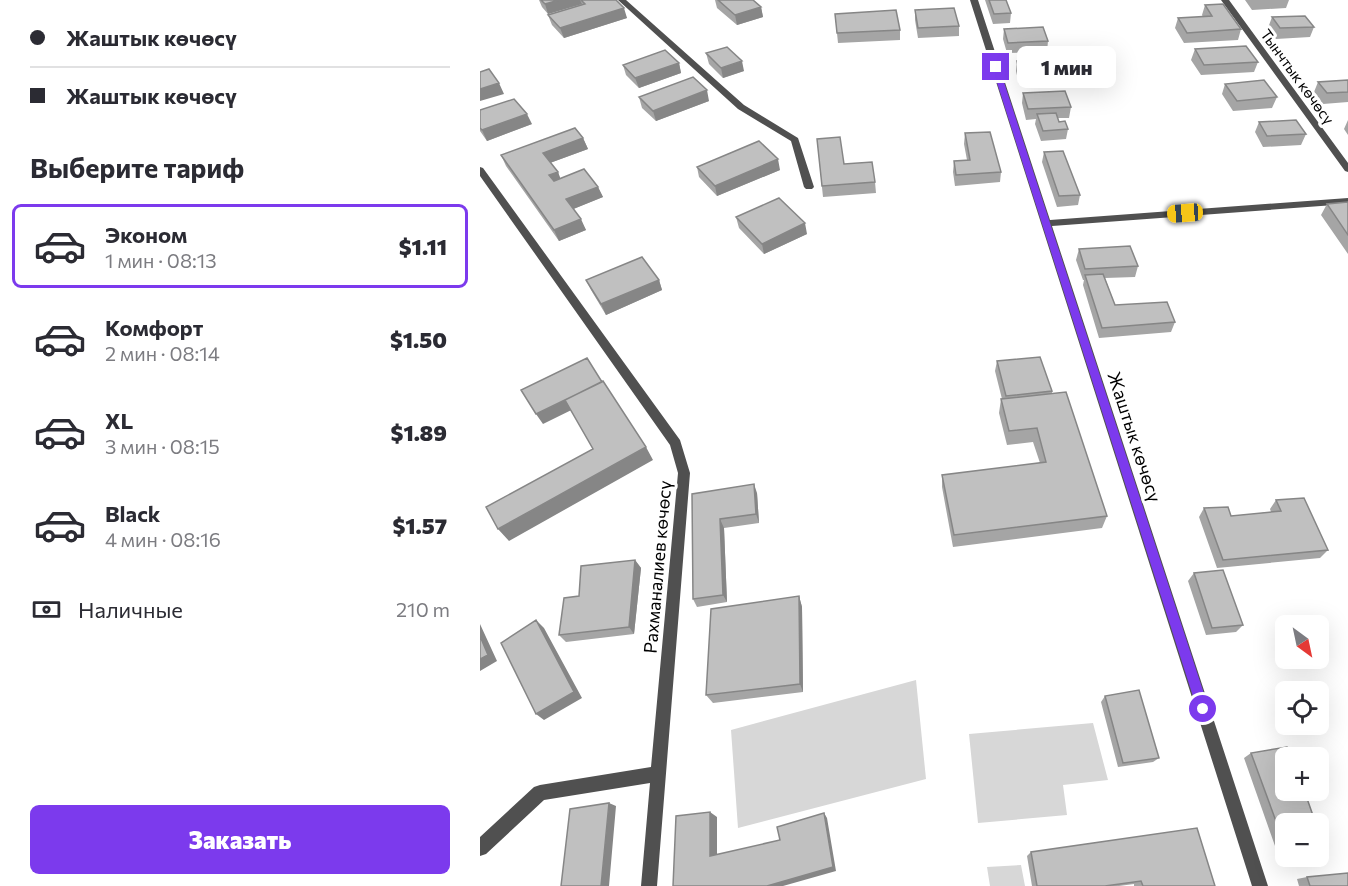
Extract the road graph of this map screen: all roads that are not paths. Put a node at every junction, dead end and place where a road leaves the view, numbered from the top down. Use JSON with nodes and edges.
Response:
{"nodes":[{"id":1,"x":622,"y":0,"type":"edge"},
{"id":2,"x":974,"y":0,"type":"edge"},
{"id":3,"x":1225,"y":0,"type":"edge"},
{"id":4,"x":480,"y":170,"type":"edge"},
{"id":5,"x":1348,"y":170,"type":"edge"},
{"id":6,"x":809,"y":187,"type":"dead end"},
{"id":7,"x":1348,"y":201,"type":"edge"},
{"id":8,"x":1046,"y":223,"type":"junction"},
{"id":9,"x":659,"y":774,"type":"junction"},
{"id":10,"x":480,"y":848,"type":"edge"},
{"id":11,"x":649,"y":886,"type":"edge"},
{"id":12,"x":1260,"y":886,"type":"edge"}],
"edges":[{"from":1,"to":6,"type":"street"},
{"from":2,"to":8,"type":"street","name":"Жаштык көчөсү"},
{"from":3,"to":5,"type":"street","name":"Тынчтык көчөсү"},
{"from":4,"to":9,"type":"street","name":"Рахманалиев көчөсү"},
{"from":7,"to":8,"type":"street"},
{"from":8,"to":12,"type":"street","name":"Жаштык көчөсү"},
{"from":9,"to":10,"type":"street"},
{"from":9,"to":11,"type":"street","name":"Рахманалиев көчөсү"}]}
